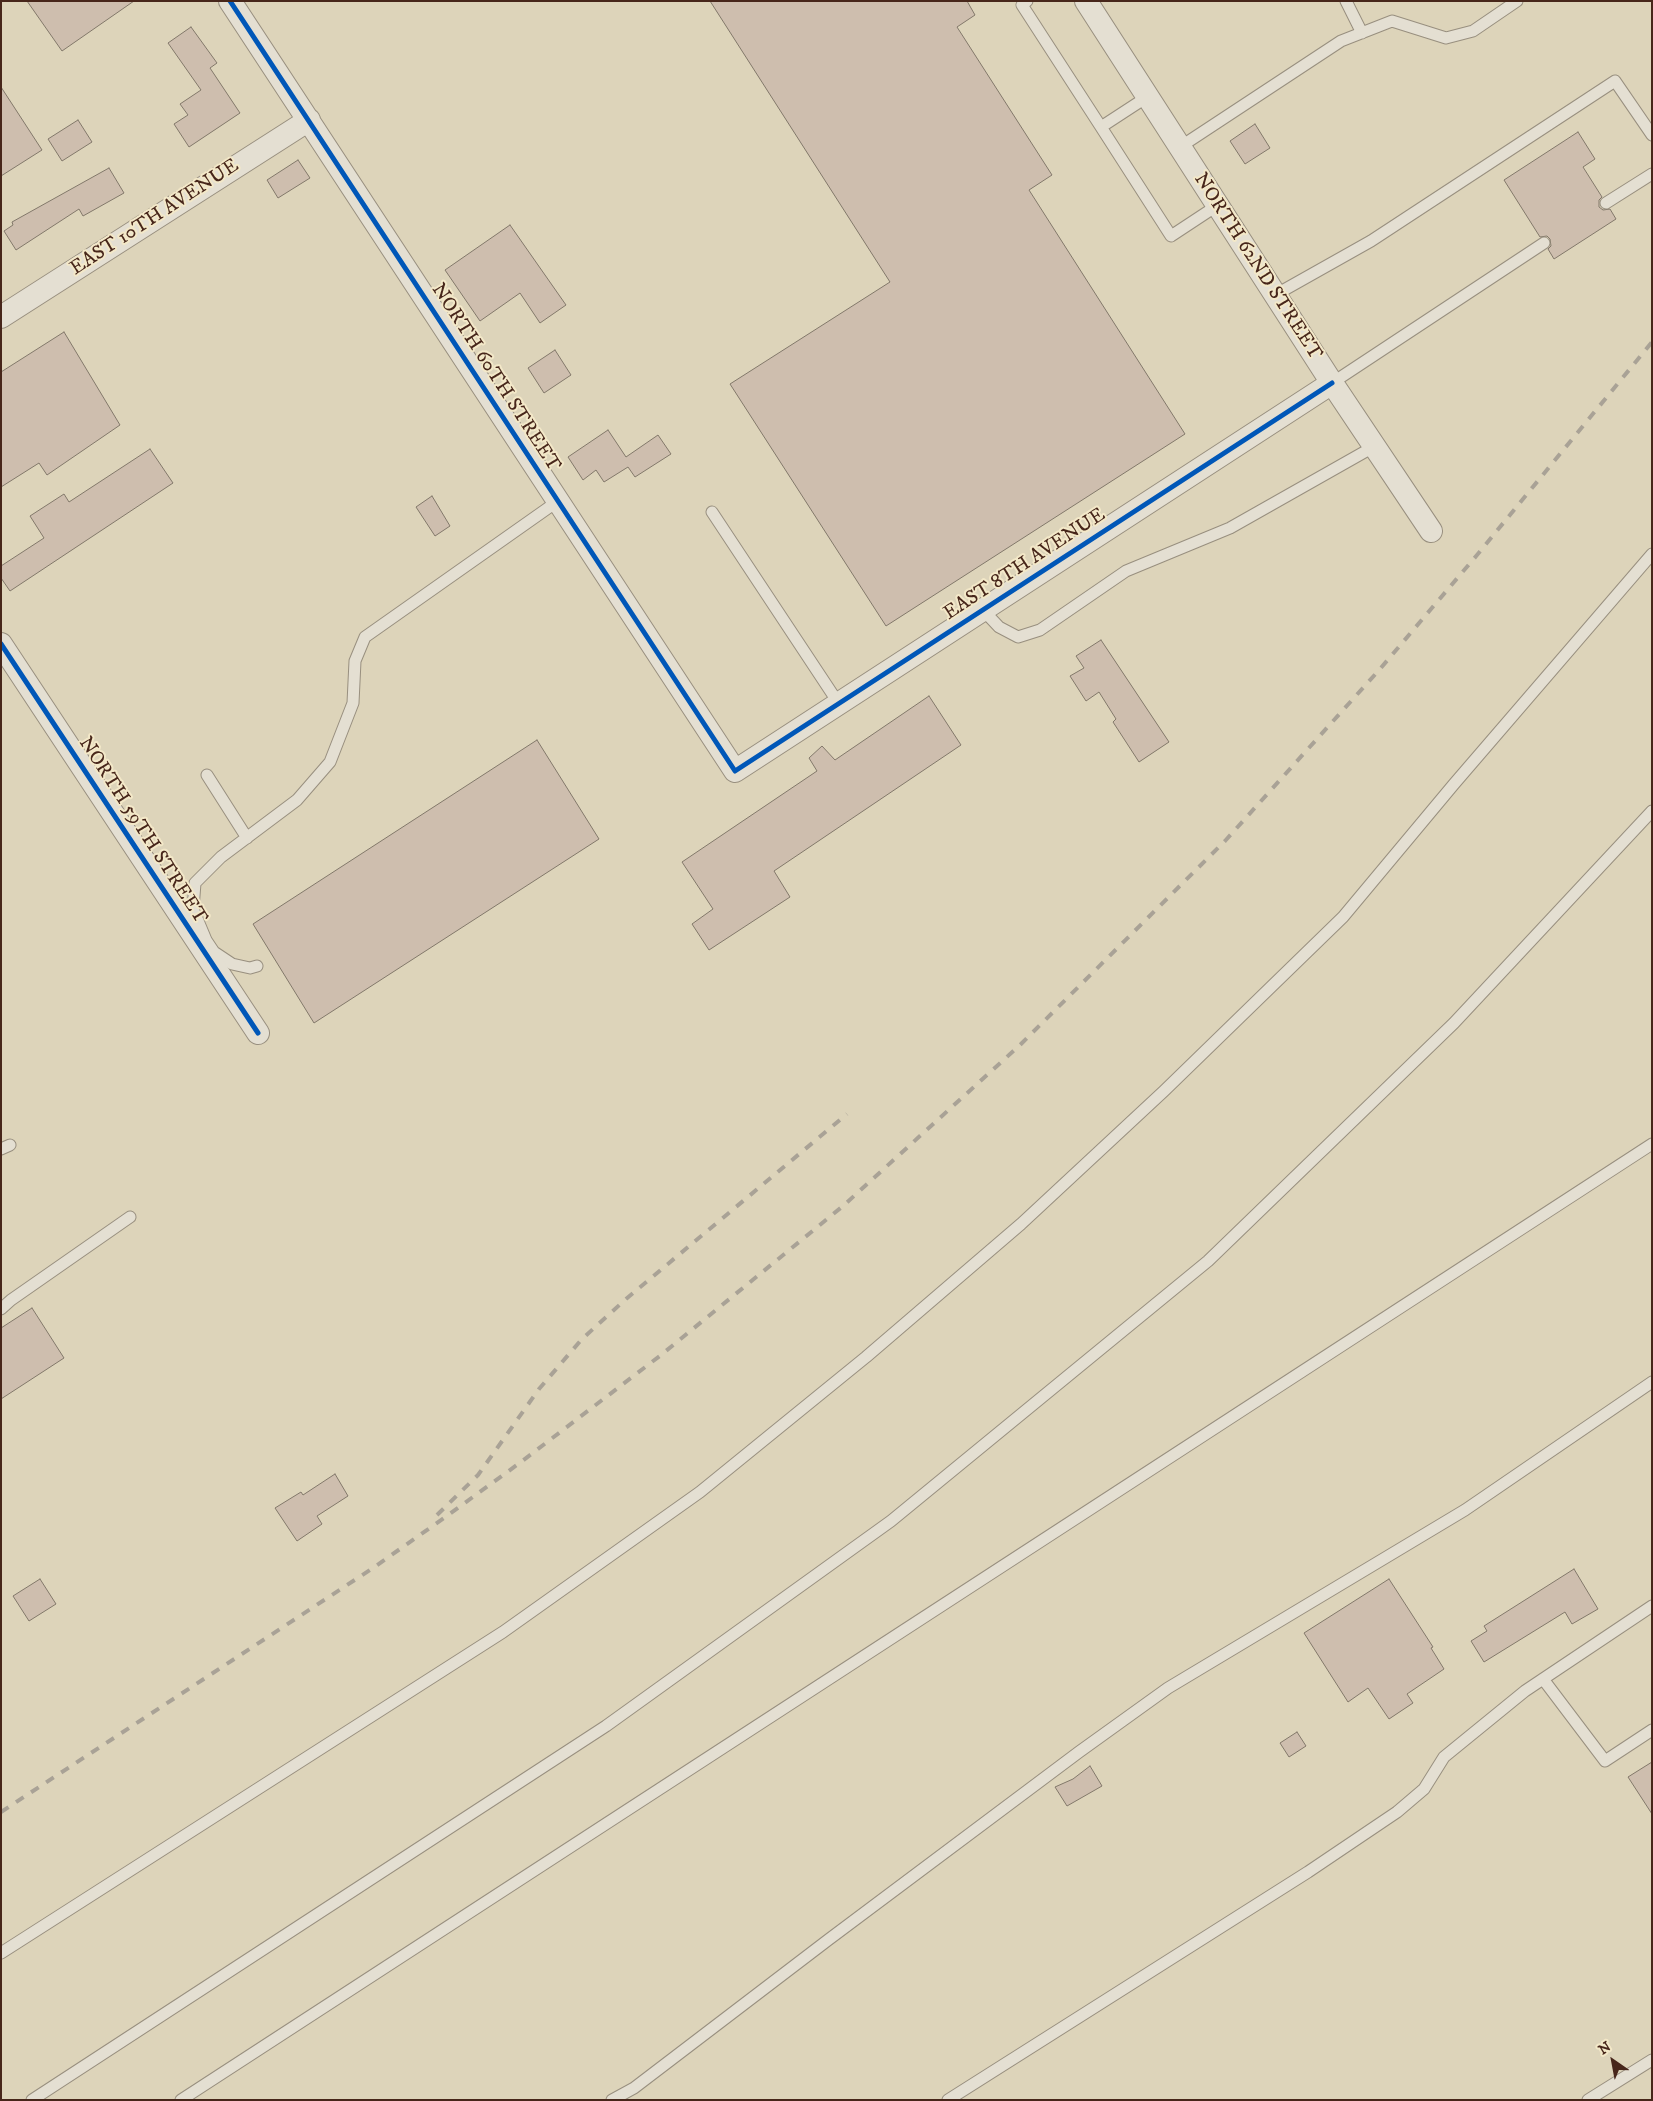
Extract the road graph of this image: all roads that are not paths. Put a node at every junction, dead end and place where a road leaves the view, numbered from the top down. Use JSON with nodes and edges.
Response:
{"nodes":[{"id":1,"x":230,"y":1,"type":"edge"},
{"id":2,"x":1086,"y":1,"type":"edge"},
{"id":3,"x":1346,"y":1,"type":"edge"},
{"id":4,"x":1517,"y":1,"type":"edge"},
{"id":5,"x":1023,"y":2,"type":"edge"},
{"id":6,"x":1362,"y":33,"type":"junction"},
{"id":7,"x":1147,"y":97,"type":"junction"},
{"id":8,"x":309,"y":120,"type":"junction"},
{"id":9,"x":1101,"y":127,"type":"junction"},
{"id":10,"x":1652,"y":134,"type":"edge"},
{"id":11,"x":1180,"y":147,"type":"junction"},
{"id":12,"x":1652,"y":174,"type":"edge"},
{"id":13,"x":1606,"y":204,"type":"dead end"},
{"id":14,"x":1218,"y":205,"type":"junction"},
{"id":15,"x":1544,"y":244,"type":"dead end"},
{"id":16,"x":1275,"y":295,"type":"junction"},
{"id":17,"x":1,"y":316,"type":"edge"},
{"id":18,"x":1332,"y":383,"type":"junction"},
{"id":19,"x":1375,"y":446,"type":"junction"},
{"id":20,"x":558,"y":501,"type":"junction"},
{"id":21,"x":712,"y":512,"type":"dead end"},
{"id":22,"x":1431,"y":531,"type":"dead end"},
{"id":23,"x":1652,"y":554,"type":"edge"},
{"id":24,"x":983,"y":610,"type":"junction"},
{"id":25,"x":1,"y":644,"type":"edge"},
{"id":26,"x":839,"y":704,"type":"junction"},
{"id":27,"x":735,"y":771,"type":"joint"},
{"id":28,"x":207,"y":776,"type":"dead end"},
{"id":29,"x":1652,"y":811,"type":"edge"},
{"id":30,"x":248,"y":838,"type":"junction"},
{"id":31,"x":257,"y":966,"type":"dead end"},
{"id":32,"x":258,"y":1033,"type":"dead end"},
{"id":33,"x":1652,"y":1144,"type":"edge"},
{"id":34,"x":130,"y":1217,"type":"dead end"},
{"id":35,"x":1,"y":1309,"type":"edge"},
{"id":36,"x":1652,"y":1382,"type":"edge"},
{"id":37,"x":1652,"y":1606,"type":"edge"},
{"id":38,"x":1543,"y":1679,"type":"junction"},
{"id":39,"x":1652,"y":1730,"type":"edge"},
{"id":40,"x":1,"y":1953,"type":"edge"},
{"id":41,"x":1652,"y":2060,"type":"edge"},
{"id":42,"x":630,"y":2095,"type":"edge"},
{"id":43,"x":32,"y":2100,"type":"edge"},
{"id":44,"x":181,"y":2100,"type":"edge"},
{"id":45,"x":612,"y":2100,"type":"edge"},
{"id":46,"x":948,"y":2100,"type":"edge"},
{"id":47,"x":1588,"y":2100,"type":"edge"}],
"edges":[{"from":1,"to":8,"type":"street","name":"NORTH 60TH STREET"},
{"from":2,"to":7,"type":"street","name":"NORTH 62ND STREET"},
{"from":3,"to":6,"type":"lane"},
{"from":4,"to":6,"type":"lane"},
{"from":5,"to":9,"type":"lane"},
{"from":6,"to":11,"type":"lane"},
{"from":7,"to":9,"type":"lane"},
{"from":7,"to":11,"type":"street","name":"NORTH 62ND STREET"},
{"from":8,"to":17,"type":"street","name":"EAST 10TH AVENUE"},
{"from":8,"to":20,"type":"street","name":"NORTH 60TH STREET"},
{"from":9,"to":14,"type":"lane"},
{"from":10,"to":16,"type":"lane"},
{"from":11,"to":14,"type":"street","name":"NORTH 62ND STREET"},
{"from":12,"to":13,"type":"lane"},
{"from":14,"to":16,"type":"street","name":"NORTH 62ND STREET"},
{"from":15,"to":18,"type":"lane"},
{"from":16,"to":18,"type":"street","name":"NORTH 62ND STREET"},
{"from":18,"to":19,"type":"street","name":"NORTH 62ND STREET"},
{"from":18,"to":24,"type":"street","name":"EAST 8TH AVENUE"},
{"from":19,"to":22,"type":"street","name":"NORTH 62ND STREET"},
{"from":19,"to":24,"type":"lane"},
{"from":20,"to":27,"type":"street","name":"NORTH 60TH STREET"},
{"from":20,"to":30,"type":"lane"},
{"from":21,"to":26,"type":"lane"},
{"from":23,"to":40,"type":"lane"},
{"from":24,"to":26,"type":"street","name":"EAST 8TH AVENUE"},
{"from":25,"to":32,"type":"street","name":"NORTH 59TH STREET"},
{"from":26,"to":27,"type":"street","name":"EAST 8TH AVENUE"},
{"from":28,"to":30,"type":"lane"},
{"from":29,"to":43,"type":"lane"},
{"from":30,"to":31,"type":"lane"},
{"from":33,"to":44,"type":"lane"},
{"from":34,"to":35,"type":"lane"},
{"from":36,"to":42,"type":"lane"},
{"from":37,"to":38,"type":"lane"},
{"from":38,"to":39,"type":"lane"},
{"from":38,"to":46,"type":"lane"},
{"from":41,"to":47,"type":"lane"},
{"from":42,"to":45,"type":"lane"}]}
